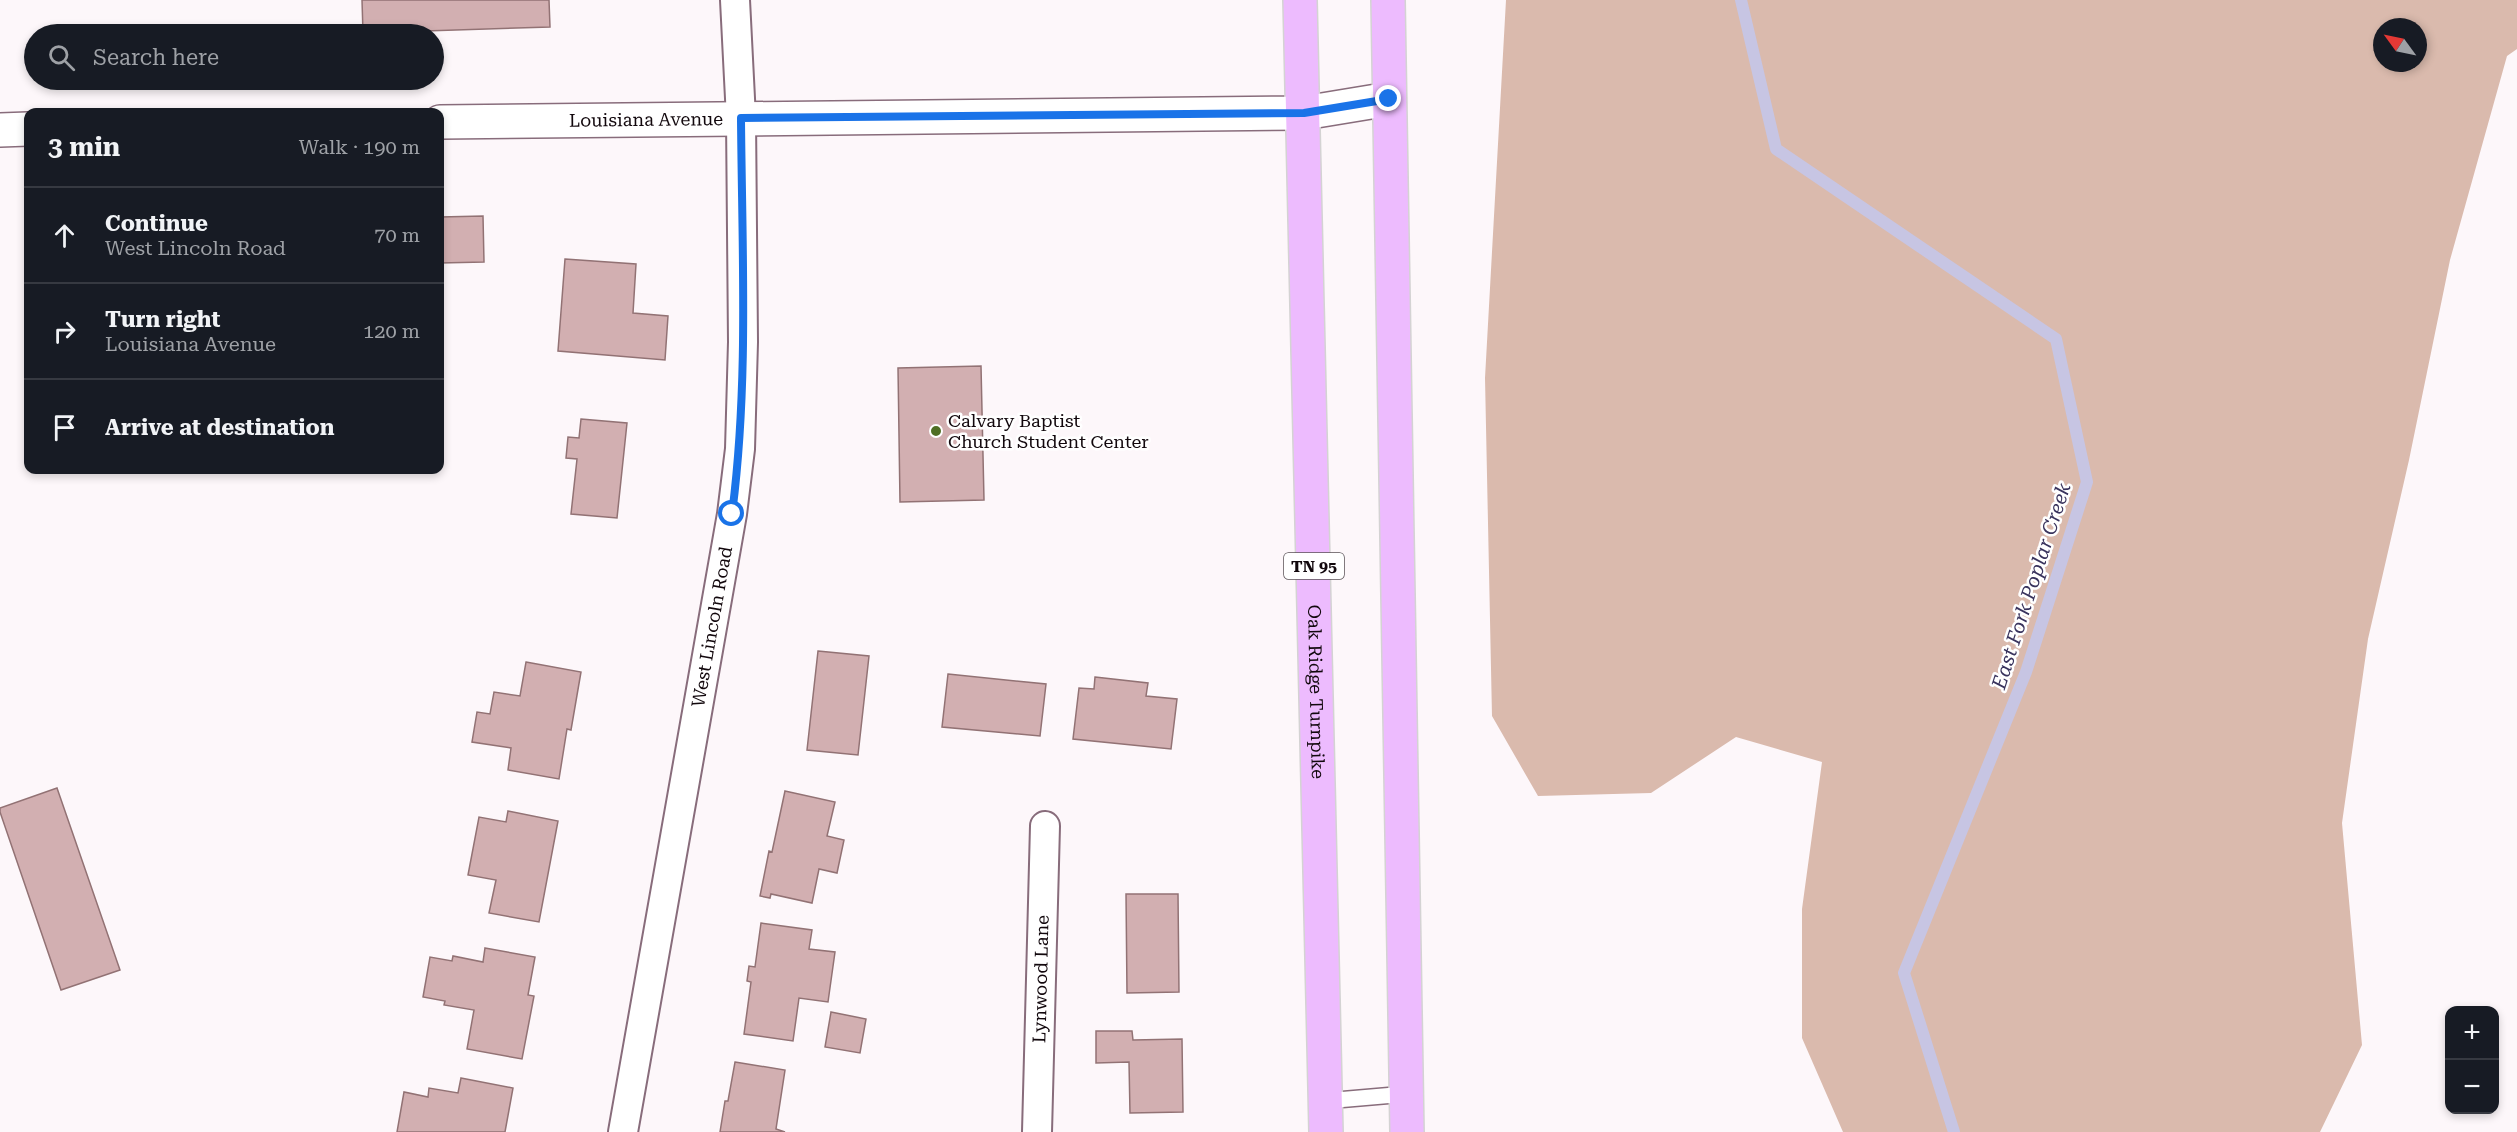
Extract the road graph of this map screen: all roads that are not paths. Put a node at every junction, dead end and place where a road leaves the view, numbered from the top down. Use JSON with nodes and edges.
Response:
{"nodes":[{"id":1,"x":735,"y":0,"type":"edge"},
{"id":2,"x":1300,"y":0,"type":"edge"},
{"id":3,"x":1388,"y":0,"type":"edge"},
{"id":4,"x":1389,"y":99,"type":"junction"},
{"id":5,"x":1304,"y":113,"type":"junction"},
{"id":6,"x":741,"y":118,"type":"junction"},
{"id":7,"x":444,"y":122,"type":"edge"},
{"id":8,"x":24,"y":129,"type":"edge"},
{"id":9,"x":0,"y":130,"type":"edge"},
{"id":10,"x":1045,"y":826,"type":"dead end"},
{"id":11,"x":1406,"y":1094,"type":"junction"},
{"id":12,"x":1326,"y":1117,"type":"edge"},
{"id":13,"x":623,"y":1132,"type":"edge"},
{"id":14,"x":1037,"y":1132,"type":"edge"},
{"id":15,"x":1407,"y":1132,"type":"edge"}],
"edges":[{"from":1,"to":6,"type":"street","name":"West Lincoln Road"},
{"from":2,"to":5,"type":"highway","name":"Oak Ridge Turnpike","number":"TN 95"},
{"from":3,"to":4,"type":"highway"},
{"from":4,"to":5,"type":"street","name":"Louisiana Avenue"},
{"from":4,"to":11,"type":"highway"},
{"from":5,"to":6,"type":"street","name":"Louisiana Avenue"},
{"from":5,"to":12,"type":"highway","name":"Oak Ridge Turnpike","number":"TN 95"},
{"from":6,"to":7,"type":"street","name":"Louisiana Avenue"},
{"from":6,"to":13,"type":"street","name":"West Lincoln Road"},
{"from":8,"to":9,"type":"street"},
{"from":10,"to":14,"type":"street","name":"Lynwood Lane"},
{"from":11,"to":12,"type":"lane"},
{"from":11,"to":15,"type":"highway"}]}
